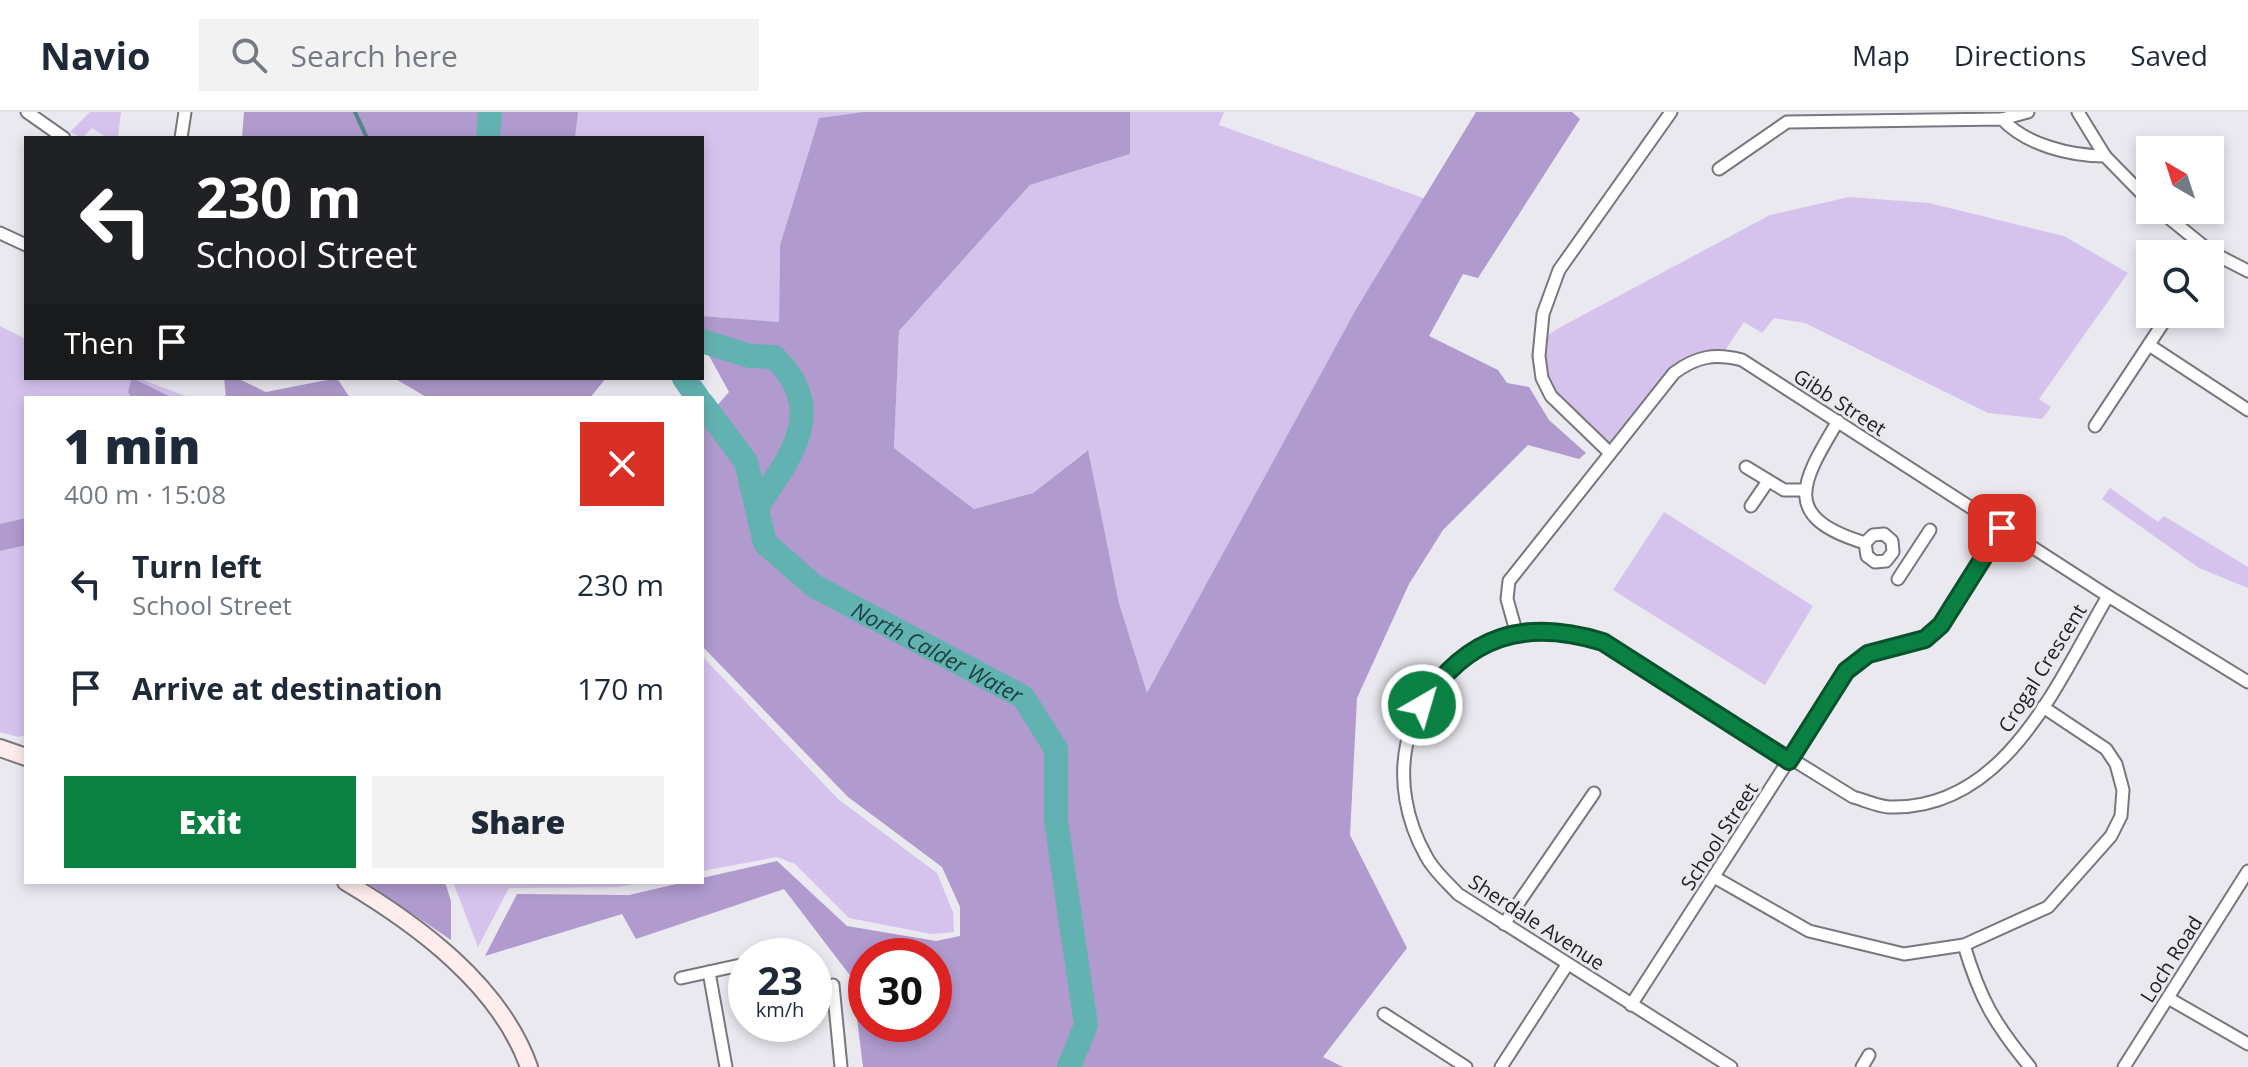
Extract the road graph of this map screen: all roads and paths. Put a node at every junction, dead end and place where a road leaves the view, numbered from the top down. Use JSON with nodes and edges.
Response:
{"nodes":[{"id":1,"x":27,"y":112,"type":"edge"},
{"id":2,"x":185,"y":112,"type":"edge"},
{"id":3,"x":1671,"y":112,"type":"edge"},
{"id":4,"x":2028,"y":112,"type":"edge"},
{"id":5,"x":2078,"y":112,"type":"edge"},
{"id":6,"x":2002,"y":119,"type":"junction"},
{"id":7,"x":61,"y":136,"type":"edge"},
{"id":8,"x":181,"y":136,"type":"edge"},
{"id":9,"x":2105,"y":156,"type":"junction"},
{"id":10,"x":1719,"y":169,"type":"dead end"},
{"id":11,"x":2136,"y":188,"type":"edge"},
{"id":12,"x":2176,"y":224,"type":"edge"},
{"id":13,"x":0,"y":233,"type":"edge"},
{"id":14,"x":2195,"y":240,"type":"edge"},
{"id":15,"x":24,"y":244,"type":"edge"},
{"id":16,"x":2224,"y":260,"type":"edge"},
{"id":17,"x":2248,"y":271,"type":"edge"},
{"id":18,"x":2160,"y":328,"type":"edge"},
{"id":19,"x":2149,"y":345,"type":"junction"},
{"id":20,"x":2248,"y":410,"type":"edge"},
{"id":21,"x":1838,"y":421,"type":"junction"},
{"id":22,"x":2095,"y":426,"type":"dead end"},
{"id":23,"x":1610,"y":453,"type":"junction"},
{"id":24,"x":1746,"y":467,"type":"dead end"},
{"id":25,"x":1768,"y":481,"type":"junction"},
{"id":26,"x":1803,"y":490,"type":"junction"},
{"id":27,"x":1751,"y":506,"type":"dead end"},
{"id":28,"x":2002,"y":528,"type":"junction"},
{"id":29,"x":1930,"y":530,"type":"dead end"},
{"id":30,"x":1865,"y":543,"type":"junction"},
{"id":31,"x":1891,"y":556,"type":"junction"},
{"id":32,"x":1907,"y":566,"type":"junction"},
{"id":33,"x":1898,"y":579,"type":"dead end"},
{"id":34,"x":2108,"y":596,"type":"junction"},
{"id":35,"x":1516,"y":631,"type":"junction"},
{"id":36,"x":2248,"y":682,"type":"edge"},
{"id":37,"x":2043,"y":707,"type":"junction"},
{"id":38,"x":0,"y":748,"type":"edge"},
{"id":39,"x":24,"y":756,"type":"edge"},
{"id":40,"x":1789,"y":761,"type":"junction"},
{"id":41,"x":1594,"y":793,"type":"dead end"},
{"id":42,"x":2248,"y":871,"type":"edge"},
{"id":43,"x":1714,"y":877,"type":"junction"},
{"id":44,"x":349,"y":884,"type":"edge"},
{"id":45,"x":1504,"y":924,"type":"junction"},
{"id":46,"x":1964,"y":945,"type":"junction"},
{"id":47,"x":1567,"y":965,"type":"junction"},
{"id":48,"x":728,"y":968,"type":"edge"},
{"id":49,"x":709,"y":972,"type":"junction"},
{"id":50,"x":681,"y":978,"type":"dead end"},
{"id":51,"x":833,"y":985,"type":"dead end"},
{"id":52,"x":2168,"y":998,"type":"junction"},
{"id":53,"x":1631,"y":1005,"type":"junction"},
{"id":54,"x":1384,"y":1014,"type":"dead end"},
{"id":55,"x":2248,"y":1044,"type":"edge"},
{"id":56,"x":1869,"y":1055,"type":"dead end"},
{"id":57,"x":529,"y":1067,"type":"edge"},
{"id":58,"x":726,"y":1067,"type":"edge"},
{"id":59,"x":841,"y":1067,"type":"edge"},
{"id":60,"x":1466,"y":1067,"type":"edge"},
{"id":61,"x":1501,"y":1067,"type":"edge"},
{"id":62,"x":1731,"y":1067,"type":"edge"},
{"id":63,"x":1862,"y":1067,"type":"edge"},
{"id":64,"x":2030,"y":1067,"type":"edge"},
{"id":65,"x":2124,"y":1067,"type":"edge"}],
"edges":[{"from":1,"to":7,"type":"street"},
{"from":2,"to":8,"type":"street"},
{"from":3,"to":23,"type":"street"},
{"from":4,"to":6,"type":"street"},
{"from":5,"to":9,"type":"street"},
{"from":6,"to":9,"type":"street"},
{"from":6,"to":10,"type":"street"},
{"from":9,"to":11,"type":"street"},
{"from":12,"to":14,"type":"street"},
{"from":13,"to":15,"type":"street"},
{"from":16,"to":17,"type":"street"},
{"from":18,"to":19,"type":"street"},
{"from":19,"to":20,"type":"street"},
{"from":19,"to":22,"type":"street"},
{"from":21,"to":23,"type":"street","name":"Gibb Street"},
{"from":21,"to":26,"type":"street"},
{"from":21,"to":28,"type":"street","name":"Gibb Street"},
{"from":23,"to":35,"type":"street","name":"Gibb Street"},
{"from":24,"to":25,"type":"street"},
{"from":25,"to":26,"type":"street"},
{"from":25,"to":27,"type":"street"},
{"from":26,"to":30,"type":"street"},
{"from":28,"to":34,"type":"street","name":"Gibb Street"},
{"from":28,"to":40,"type":"street","name":"School Street"},
{"from":29,"to":32,"type":"street"},
{"from":30,"to":31,"type":"street"},
{"from":30,"to":31,"type":"street"},
{"from":31,"to":32,"type":"street"},
{"from":32,"to":33,"type":"street"},
{"from":34,"to":36,"type":"street","name":"Gibb Street"},
{"from":34,"to":37,"type":"street","name":"Crogal Crescent"},
{"from":35,"to":40,"type":"street"},
{"from":35,"to":45,"type":"street","name":"Sherdale Avenue"},
{"from":37,"to":40,"type":"street","name":"Crogal Crescent"},
{"from":37,"to":46,"type":"street"},
{"from":38,"to":39,"type":"main road"},
{"from":40,"to":43,"type":"street","name":"School Street"},
{"from":41,"to":45,"type":"street"},
{"from":42,"to":52,"type":"street","name":"Loch Road"},
{"from":43,"to":46,"type":"street"},
{"from":43,"to":53,"type":"street","name":"School Street"},
{"from":44,"to":57,"type":"main road"},
{"from":45,"to":47,"type":"street","name":"Sherdale Avenue"},
{"from":46,"to":64,"type":"street"},
{"from":47,"to":53,"type":"street","name":"Sherdale Avenue"},
{"from":47,"to":61,"type":"street"},
{"from":48,"to":49,"type":"street"},
{"from":49,"to":50,"type":"street"},
{"from":49,"to":58,"type":"street"},
{"from":51,"to":59,"type":"street"},
{"from":52,"to":55,"type":"street"},
{"from":52,"to":65,"type":"street","name":"Loch Road"},
{"from":53,"to":62,"type":"street","name":"Sherdale Avenue"},
{"from":54,"to":60,"type":"street"},
{"from":56,"to":63,"type":"street"}]}
